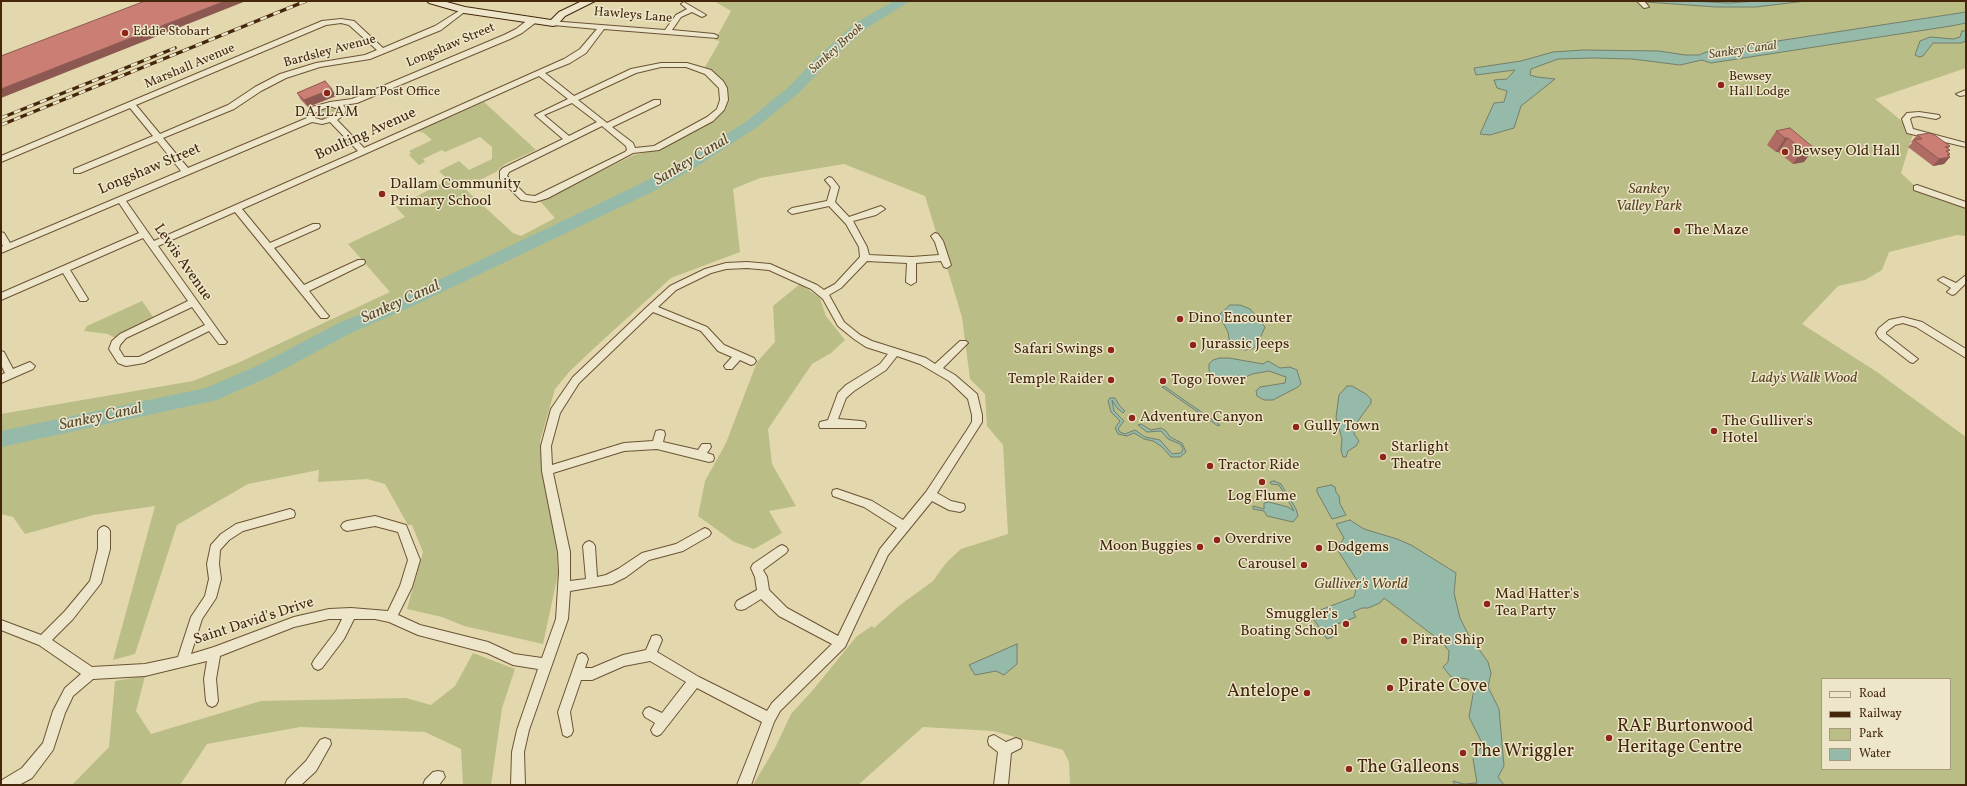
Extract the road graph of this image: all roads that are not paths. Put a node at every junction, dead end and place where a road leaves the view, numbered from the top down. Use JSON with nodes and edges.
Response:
{"nodes":[{"id":1,"x":432,"y":1,"type":"edge"},
{"id":2,"x":590,"y":1,"type":"edge"},
{"id":3,"x":1640,"y":1,"type":"edge"},
{"id":4,"x":448,"y":3,"type":"edge"},
{"id":5,"x":684,"y":4,"type":"dead end"},
{"id":6,"x":1646,"y":7,"type":"dead end"},
{"id":7,"x":692,"y":9,"type":"junction"},
{"id":8,"x":464,"y":10,"type":"junction"},
{"id":9,"x":702,"y":15,"type":"dead end"},
{"id":10,"x":532,"y":21,"type":"junction"},
{"id":11,"x":553,"y":23,"type":"junction"},
{"id":12,"x":602,"y":27,"type":"junction"},
{"id":13,"x":667,"y":32,"type":"junction"},
{"id":14,"x":714,"y":36,"type":"dead end"},
{"id":15,"x":382,"y":51,"type":"junction"},
{"id":16,"x":540,"y":73,"type":"junction"},
{"id":17,"x":573,"y":99,"type":"junction"},
{"id":18,"x":354,"y":101,"type":"junction"},
{"id":19,"x":657,"y":102,"type":"dead end"},
{"id":20,"x":334,"y":104,"type":"junction"},
{"id":21,"x":132,"y":105,"type":"junction"},
{"id":22,"x":342,"y":112,"type":"junction"},
{"id":23,"x":1936,"y":117,"type":"dead end"},
{"id":24,"x":311,"y":119,"type":"junction"},
{"id":25,"x":332,"y":119,"type":"junction"},
{"id":26,"x":604,"y":124,"type":"junction"},
{"id":27,"x":159,"y":137,"type":"junction"},
{"id":28,"x":568,"y":139,"type":"junction"},
{"id":29,"x":1966,"y":144,"type":"edge"},
{"id":30,"x":631,"y":151,"type":"junction"},
{"id":31,"x":363,"y":152,"type":"junction"},
{"id":32,"x":1,"y":159,"type":"edge"},
{"id":33,"x":76,"y":171,"type":"dead end"},
{"id":34,"x":186,"y":171,"type":"junction"},
{"id":35,"x":829,"y":180,"type":"dead end"},
{"id":36,"x":1917,"y":188,"type":"dead end"},
{"id":37,"x":120,"y":199,"type":"junction"},
{"id":38,"x":831,"y":204,"type":"junction"},
{"id":39,"x":1966,"y":205,"type":"edge"},
{"id":40,"x":237,"y":208,"type":"junction"},
{"id":41,"x":881,"y":209,"type":"dead end"},
{"id":42,"x":792,"y":211,"type":"dead end"},
{"id":43,"x":847,"y":220,"type":"junction"},
{"id":44,"x":316,"y":226,"type":"dead end"},
{"id":45,"x":144,"y":234,"type":"junction"},
{"id":46,"x":1,"y":235,"type":"edge"},
{"id":47,"x":935,"y":236,"type":"dead end"},
{"id":48,"x":153,"y":245,"type":"junction"},
{"id":49,"x":269,"y":247,"type":"junction"},
{"id":50,"x":4,"y":248,"type":"edge"},
{"id":51,"x":864,"y":258,"type":"junction"},
{"id":52,"x":912,"y":260,"type":"junction"},
{"id":53,"x":361,"y":262,"type":"dead end"},
{"id":54,"x":66,"y":269,"type":"junction"},
{"id":55,"x":1966,"y":278,"type":"edge"},
{"id":56,"x":1943,"y":280,"type":"dead end"},
{"id":57,"x":911,"y":282,"type":"dead end"},
{"id":58,"x":303,"y":290,"type":"junction"},
{"id":59,"x":824,"y":294,"type":"junction"},
{"id":60,"x":1,"y":297,"type":"edge"},
{"id":61,"x":83,"y":299,"type":"dead end"},
{"id":62,"x":193,"y":302,"type":"junction"},
{"id":63,"x":651,"y":308,"type":"junction"},
{"id":64,"x":324,"y":316,"type":"dead end"},
{"id":65,"x":210,"y":326,"type":"junction"},
{"id":66,"x":222,"y":342,"type":"dead end"},
{"id":67,"x":962,"y":344,"type":"dead end"},
{"id":68,"x":895,"y":352,"type":"junction"},
{"id":69,"x":1966,"y":354,"type":"edge"},
{"id":70,"x":1,"y":355,"type":"edge"},
{"id":71,"x":738,"y":356,"type":"junction"},
{"id":72,"x":1913,"y":359,"type":"dead end"},
{"id":73,"x":751,"y":361,"type":"dead end"},
{"id":74,"x":30,"y":366,"type":"dead end"},
{"id":75,"x":729,"y":366,"type":"dead end"},
{"id":76,"x":937,"y":368,"type":"junction"},
{"id":77,"x":11,"y":375,"type":"junction"},
{"id":78,"x":1,"y":380,"type":"edge"},
{"id":79,"x":861,"y":426,"type":"dead end"},
{"id":80,"x":660,"y":434,"type":"dead end"},
{"id":81,"x":657,"y":445,"type":"junction"},
{"id":82,"x":705,"y":453,"type":"dead end"},
{"id":83,"x":547,"y":471,"type":"junction"},
{"id":84,"x":834,"y":493,"type":"dead end"},
{"id":85,"x":930,"y":495,"type":"junction"},
{"id":86,"x":960,"y":508,"type":"dead end"},
{"id":87,"x":290,"y":514,"type":"dead end"},
{"id":88,"x":347,"y":526,"type":"dead end"},
{"id":89,"x":905,"y":527,"type":"junction"},
{"id":90,"x":104,"y":531,"type":"dead end"},
{"id":91,"x":706,"y":533,"type":"dead end"},
{"id":92,"x":592,"y":543,"type":"dead end"},
{"id":93,"x":782,"y":546,"type":"dead end"},
{"id":94,"x":592,"y":583,"type":"junction"},
{"id":95,"x":565,"y":587,"type":"junction"},
{"id":96,"x":763,"y":592,"type":"junction"},
{"id":97,"x":741,"y":605,"type":"dead end"},
{"id":98,"x":351,"y":613,"type":"junction"},
{"id":99,"x":391,"y":617,"type":"junction"},
{"id":100,"x":1,"y":625,"type":"edge"},
{"id":101,"x":656,"y":640,"type":"dead end"},
{"id":102,"x":43,"y":641,"type":"junction"},
{"id":103,"x":841,"y":642,"type":"junction"},
{"id":104,"x":214,"y":653,"type":"junction"},
{"id":105,"x":650,"y":655,"type":"junction"},
{"id":106,"x":582,"y":660,"type":"dead end"},
{"id":107,"x":182,"y":662,"type":"junction"},
{"id":108,"x":318,"y":664,"type":"dead end"},
{"id":109,"x":547,"y":665,"type":"junction"},
{"id":110,"x":90,"y":673,"type":"junction"},
{"id":111,"x":578,"y":674,"type":"junction"},
{"id":112,"x":695,"y":681,"type":"junction"},
{"id":113,"x":212,"y":702,"type":"dead end"},
{"id":114,"x":649,"y":713,"type":"dead end"},
{"id":115,"x":769,"y":719,"type":"junction"},
{"id":116,"x":567,"y":731,"type":"dead end"},
{"id":117,"x":994,"y":741,"type":"dead end"},
{"id":118,"x":325,"y":744,"type":"dead end"},
{"id":119,"x":7,"y":785,"type":"edge"},
{"id":120,"x":292,"y":785,"type":"edge"},
{"id":121,"x":518,"y":785,"type":"edge"},
{"id":122,"x":744,"y":785,"type":"edge"},
{"id":123,"x":1001,"y":785,"type":"edge"}],
"edges":[{"from":1,"to":4,"type":"street","name":"Hawleys Lane"},
{"from":2,"to":11,"type":"street"},
{"from":3,"to":6,"type":"street"},
{"from":4,"to":8,"type":"street","name":"Hawleys Lane"},
{"from":5,"to":7,"type":"street"},
{"from":7,"to":9,"type":"street"},
{"from":7,"to":13,"type":"street"},
{"from":8,"to":10,"type":"street","name":"Hawleys Lane"},
{"from":8,"to":15,"type":"street","name":"Bardsley Avenue"},
{"from":10,"to":11,"type":"street","name":"Hawleys Lane"},
{"from":10,"to":18,"type":"street","name":"Longshaw Street"},
{"from":11,"to":12,"type":"street","name":"Hawleys Lane"},
{"from":12,"to":13,"type":"street","name":"Hawleys Lane"},
{"from":12,"to":16,"type":"street","name":"Boulting Avenue"},
{"from":13,"to":14,"type":"street","name":"Hawleys Lane"},
{"from":15,"to":21,"type":"street","name":"Marshall Avenue"},
{"from":15,"to":27,"type":"street","name":"Bardsley Avenue"},
{"from":16,"to":17,"type":"street"},
{"from":16,"to":31,"type":"street","name":"Boulting Avenue"},
{"from":17,"to":26,"type":"street"},
{"from":17,"to":28,"type":"street"},
{"from":17,"to":30,"type":"street"},
{"from":18,"to":20,"type":"street","name":"Longshaw Street"},
{"from":18,"to":22,"type":"street","name":"Longshaw Street"},
{"from":19,"to":26,"type":"street"},
{"from":20,"to":22,"type":"street"},
{"from":20,"to":24,"type":"street","name":"Longshaw Street"},
{"from":21,"to":27,"type":"street"},
{"from":21,"to":32,"type":"street","name":"Marshall Avenue"},
{"from":22,"to":25,"type":"street","name":"Longshaw Street"},
{"from":23,"to":29,"type":"street"},
{"from":24,"to":25,"type":"street"},
{"from":24,"to":34,"type":"street","name":"Longshaw Street"},
{"from":25,"to":31,"type":"street"},
{"from":26,"to":28,"type":"street"},
{"from":26,"to":30,"type":"street"},
{"from":27,"to":33,"type":"street","name":"Bardsley Avenue"},
{"from":27,"to":34,"type":"street"},
{"from":28,"to":30,"type":"street"},
{"from":31,"to":40,"type":"street","name":"Boulting Avenue"},
{"from":34,"to":37,"type":"street","name":"Longshaw Street"},
{"from":35,"to":38,"type":"street"},
{"from":36,"to":39,"type":"street"},
{"from":37,"to":45,"type":"street","name":"Lewis Avenue"},
{"from":37,"to":50,"type":"street","name":"Longshaw Street"},
{"from":38,"to":42,"type":"street"},
{"from":38,"to":43,"type":"street"},
{"from":40,"to":48,"type":"street","name":"Boulting Avenue"},
{"from":40,"to":49,"type":"street"},
{"from":41,"to":43,"type":"street"},
{"from":43,"to":51,"type":"street"},
{"from":44,"to":49,"type":"street"},
{"from":45,"to":48,"type":"street","name":"Lewis Avenue"},
{"from":45,"to":54,"type":"street"},
{"from":46,"to":50,"type":"street"},
{"from":47,"to":52,"type":"street"},
{"from":48,"to":62,"type":"street","name":"Lewis Avenue"},
{"from":49,"to":58,"type":"street"},
{"from":51,"to":52,"type":"street"},
{"from":51,"to":59,"type":"street"},
{"from":52,"to":57,"type":"street"},
{"from":53,"to":58,"type":"street"},
{"from":54,"to":60,"type":"street"},
{"from":54,"to":61,"type":"street"},
{"from":55,"to":56,"type":"street"},
{"from":58,"to":64,"type":"street"},
{"from":59,"to":63,"type":"street"},
{"from":59,"to":68,"type":"street"},
{"from":62,"to":65,"type":"street","name":"Lewis Avenue"},
{"from":62,"to":65,"type":"street"},
{"from":63,"to":71,"type":"street"},
{"from":63,"to":83,"type":"street"},
{"from":65,"to":66,"type":"street","name":"Lewis Avenue"},
{"from":67,"to":76,"type":"street"},
{"from":68,"to":76,"type":"street"},
{"from":68,"to":79,"type":"street"},
{"from":69,"to":72,"type":"street"},
{"from":70,"to":77,"type":"street"},
{"from":71,"to":73,"type":"street"},
{"from":71,"to":75,"type":"street"},
{"from":74,"to":77,"type":"street"},
{"from":76,"to":85,"type":"street"},
{"from":77,"to":78,"type":"street"},
{"from":80,"to":81,"type":"street"},
{"from":81,"to":82,"type":"street"},
{"from":81,"to":83,"type":"street"},
{"from":83,"to":95,"type":"street"},
{"from":84,"to":89,"type":"street"},
{"from":85,"to":86,"type":"street"},
{"from":85,"to":89,"type":"street"},
{"from":87,"to":107,"type":"street"},
{"from":88,"to":99,"type":"street"},
{"from":89,"to":103,"type":"street"},
{"from":90,"to":102,"type":"street"},
{"from":91,"to":94,"type":"street"},
{"from":92,"to":94,"type":"street"},
{"from":93,"to":96,"type":"street"},
{"from":94,"to":95,"type":"street"},
{"from":95,"to":109,"type":"street"},
{"from":96,"to":97,"type":"street"},
{"from":96,"to":103,"type":"street"},
{"from":98,"to":99,"type":"street","name":"Saint David's Drive"},
{"from":98,"to":104,"type":"street","name":"Saint David's Drive"},
{"from":98,"to":108,"type":"street"},
{"from":99,"to":109,"type":"street","name":"Saint David's Drive"},
{"from":100,"to":102,"type":"street"},
{"from":101,"to":105,"type":"street"},
{"from":102,"to":110,"type":"street"},
{"from":103,"to":115,"type":"street"},
{"from":104,"to":107,"type":"street","name":"Saint David's Drive"},
{"from":104,"to":113,"type":"street"},
{"from":105,"to":111,"type":"street"},
{"from":105,"to":112,"type":"street"},
{"from":106,"to":111,"type":"street"},
{"from":107,"to":110,"type":"street","name":"Saint David's Drive"},
{"from":109,"to":121,"type":"street"},
{"from":110,"to":119,"type":"street"},
{"from":111,"to":116,"type":"street"},
{"from":112,"to":114,"type":"street"},
{"from":112,"to":115,"type":"street"},
{"from":115,"to":122,"type":"street"},
{"from":117,"to":123,"type":"street"},
{"from":118,"to":120,"type":"street"}]}
